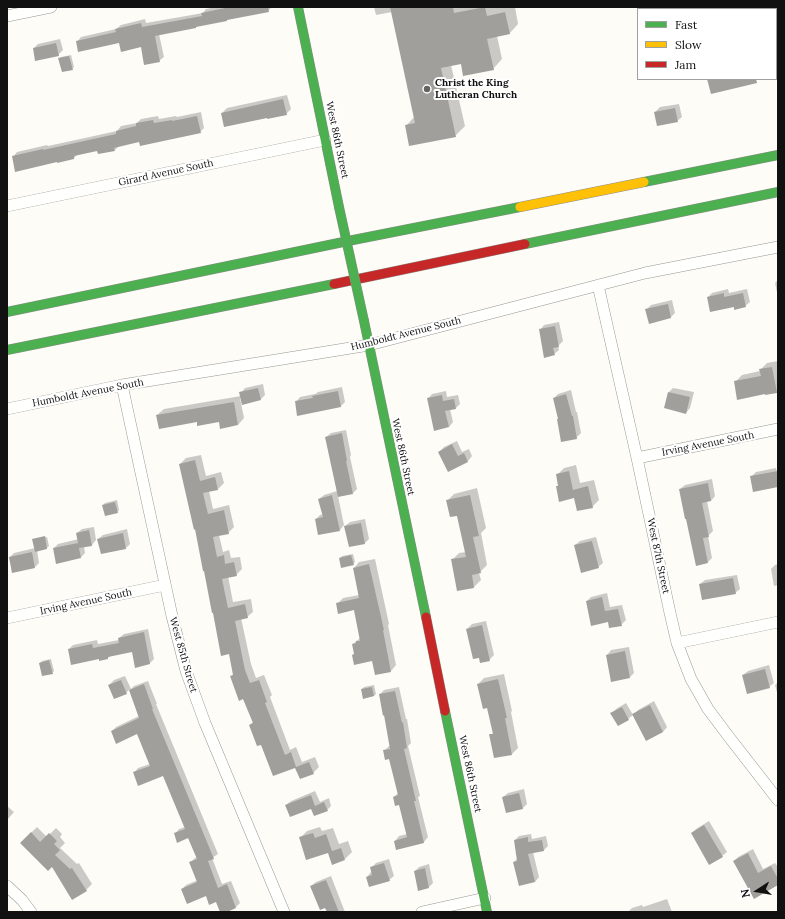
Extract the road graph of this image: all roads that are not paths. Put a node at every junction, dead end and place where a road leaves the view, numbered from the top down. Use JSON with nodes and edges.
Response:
{"nodes":[{"id":1,"x":51,"y":7,"type":"edge"},
{"id":2,"x":298,"y":7,"type":"edge"},
{"id":3,"x":7,"y":16,"type":"edge"},
{"id":4,"x":325,"y":140,"type":"junction"},
{"id":5,"x":778,"y":155,"type":"edge"},
{"id":6,"x":778,"y":192,"type":"edge"},
{"id":7,"x":7,"y":206,"type":"edge"},
{"id":8,"x":778,"y":247,"type":"edge"},
{"id":9,"x":598,"y":285,"type":"junction"},
{"id":10,"x":7,"y":312,"type":"edge"},
{"id":11,"x":368,"y":345,"type":"junction"},
{"id":12,"x":7,"y":350,"type":"edge"},
{"id":13,"x":122,"y":385,"type":"junction"},
{"id":14,"x":7,"y":409,"type":"edge"},
{"id":15,"x":778,"y":429,"type":"edge"},
{"id":16,"x":638,"y":458,"type":"junction"},
{"id":17,"x":165,"y":585,"type":"junction"},
{"id":18,"x":7,"y":618,"type":"edge"},
{"id":19,"x":778,"y":622,"type":"edge"},
{"id":20,"x":677,"y":643,"type":"junction"},
{"id":21,"x":778,"y":800,"type":"edge"},
{"id":22,"x":7,"y":886,"type":"edge"},
{"id":23,"x":484,"y":898,"type":"junction"},
{"id":24,"x":31,"y":912,"type":"edge"},
{"id":25,"x":284,"y":912,"type":"edge"},
{"id":26,"x":422,"y":912,"type":"edge"},
{"id":27,"x":488,"y":912,"type":"edge"}],
"edges":[{"from":1,"to":3,"type":"street"},
{"from":2,"to":4,"type":"main road","name":"West 86th Street"},
{"from":4,"to":7,"type":"street","name":"Girard Avenue South"},
{"from":4,"to":11,"type":"main road","name":"West 86th Street","bridge":true},
{"from":5,"to":10,"type":"main road"},
{"from":6,"to":12,"type":"main road"},
{"from":8,"to":9,"type":"street","name":"Humboldt Avenue South"},
{"from":9,"to":11,"type":"street","name":"Humboldt Avenue South"},
{"from":9,"to":16,"type":"street","name":"West 87th Street"},
{"from":11,"to":13,"type":"street","name":"Humboldt Avenue South"},
{"from":11,"to":23,"type":"main road","name":"West 86th Street"},
{"from":13,"to":14,"type":"street","name":"Humboldt Avenue South"},
{"from":13,"to":17,"type":"street","name":"West 85th Street"},
{"from":15,"to":16,"type":"street","name":"Irving Avenue South"},
{"from":16,"to":20,"type":"street","name":"West 87th Street"},
{"from":17,"to":18,"type":"street","name":"Irving Avenue South"},
{"from":17,"to":25,"type":"street","name":"West 85th Street"},
{"from":19,"to":20,"type":"street"},
{"from":20,"to":21,"type":"street","name":"West 87th Street"},
{"from":22,"to":24,"type":"street"},
{"from":23,"to":26,"type":"street"},
{"from":23,"to":27,"type":"main road","name":"West 86th Street"}]}
